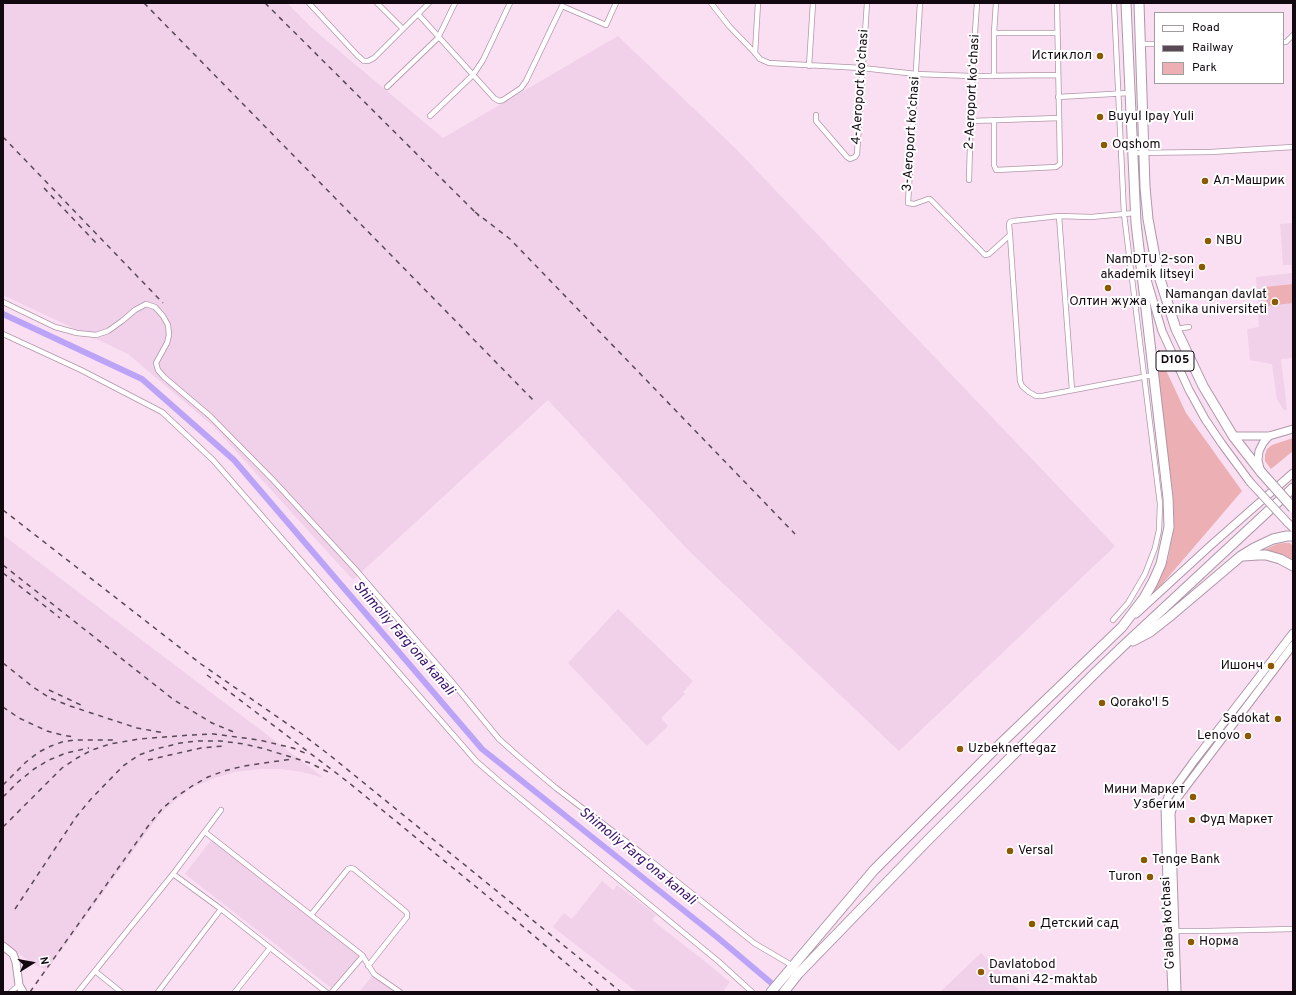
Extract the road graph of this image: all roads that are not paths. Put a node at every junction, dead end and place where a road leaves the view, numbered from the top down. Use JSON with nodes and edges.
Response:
{"nodes":[{"id":1,"x":309,"y":3,"type":"edge"},
{"id":2,"x":377,"y":3,"type":"edge"},
{"id":3,"x":429,"y":3,"type":"edge"},
{"id":4,"x":455,"y":3,"type":"edge"},
{"id":5,"x":510,"y":3,"type":"edge"},
{"id":6,"x":556,"y":3,"type":"edge"},
{"id":7,"x":616,"y":3,"type":"edge"},
{"id":8,"x":711,"y":3,"type":"edge"},
{"id":9,"x":758,"y":3,"type":"edge"},
{"id":10,"x":813,"y":3,"type":"edge"},
{"id":11,"x":867,"y":3,"type":"edge"},
{"id":12,"x":920,"y":3,"type":"edge"},
{"id":13,"x":977,"y":3,"type":"edge"},
{"id":14,"x":996,"y":3,"type":"edge"},
{"id":15,"x":1057,"y":3,"type":"edge"},
{"id":16,"x":1114,"y":3,"type":"edge"},
{"id":17,"x":1126,"y":3,"type":"edge"},
{"id":18,"x":1138,"y":3,"type":"edge"},
{"id":19,"x":563,"y":4,"type":"edge"},
{"id":20,"x":418,"y":14,"type":"junction"},
{"id":21,"x":403,"y":29,"type":"junction"},
{"id":22,"x":994,"y":33,"type":"junction"},
{"id":23,"x":1057,"y":33,"type":"junction"},
{"id":24,"x":1293,"y":36,"type":"edge"},
{"id":25,"x":438,"y":38,"type":"junction"},
{"id":26,"x":1284,"y":42,"type":"edge"},
{"id":27,"x":1293,"y":42,"type":"edge"},
{"id":28,"x":1140,"y":44,"type":"junction"},
{"id":29,"x":1154,"y":44,"type":"edge"},
{"id":30,"x":755,"y":54,"type":"junction"},
{"id":31,"x":808,"y":66,"type":"junction"},
{"id":32,"x":862,"y":68,"type":"junction"},
{"id":33,"x":916,"y":74,"type":"junction"},
{"id":34,"x":473,"y":75,"type":"junction"},
{"id":35,"x":1057,"y":75,"type":"junction"},
{"id":36,"x":972,"y":76,"type":"junction"},
{"id":37,"x":994,"y":76,"type":"junction"},
{"id":38,"x":386,"y":87,"type":"dead end"},
{"id":39,"x":1129,"y":93,"type":"junction"},
{"id":40,"x":1118,"y":94,"type":"junction"},
{"id":41,"x":1058,"y":97,"type":"junction"},
{"id":42,"x":816,"y":115,"type":"dead end"},
{"id":43,"x":430,"y":116,"type":"dead end"},
{"id":44,"x":1059,"y":118,"type":"junction"},
{"id":45,"x":994,"y":120,"type":"junction"},
{"id":46,"x":971,"y":121,"type":"junction"},
{"id":47,"x":1293,"y":147,"type":"edge"},
{"id":48,"x":1132,"y":153,"type":"junction"},
{"id":49,"x":1144,"y":153,"type":"junction"},
{"id":50,"x":969,"y":180,"type":"dead end"},
{"id":51,"x":1124,"y":214,"type":"junction"},
{"id":52,"x":1135,"y":214,"type":"junction"},
{"id":53,"x":1059,"y":216,"type":"junction"},
{"id":54,"x":1136,"y":224,"type":"junction"},
{"id":55,"x":1010,"y":236,"type":"junction"},
{"id":56,"x":3,"y":302,"type":"edge"},
{"id":57,"x":1189,"y":327,"type":"dead end"},
{"id":58,"x":1176,"y":329,"type":"junction"},
{"id":59,"x":3,"y":334,"type":"edge"},
{"id":60,"x":1149,"y":376,"type":"junction"},
{"id":61,"x":1072,"y":390,"type":"junction"},
{"id":62,"x":1293,"y":429,"type":"edge"},
{"id":63,"x":1233,"y":436,"type":"junction"},
{"id":64,"x":1268,"y":436,"type":"junction"},
{"id":65,"x":1261,"y":472,"type":"junction"},
{"id":66,"x":1293,"y":472,"type":"edge"},
{"id":67,"x":1293,"y":488,"type":"edge"},
{"id":68,"x":1293,"y":508,"type":"edge"},
{"id":69,"x":1290,"y":525,"type":"edge"},
{"id":70,"x":1293,"y":536,"type":"edge"},
{"id":71,"x":1241,"y":556,"type":"junction"},
{"id":72,"x":1293,"y":566,"type":"edge"},
{"id":73,"x":1113,"y":620,"type":"dead end"},
{"id":74,"x":1122,"y":627,"type":"junction"},
{"id":75,"x":1293,"y":633,"type":"edge"},
{"id":76,"x":1293,"y":645,"type":"edge"},
{"id":77,"x":1121,"y":648,"type":"junction"},
{"id":78,"x":1207,"y":744,"type":"junction"},
{"id":79,"x":1213,"y":751,"type":"junction"},
{"id":80,"x":222,"y":810,"type":"dead end"},
{"id":81,"x":206,"y":832,"type":"junction"},
{"id":82,"x":173,"y":874,"type":"junction"},
{"id":83,"x":222,"y":909,"type":"junction"},
{"id":84,"x":311,"y":914,"type":"junction"},
{"id":85,"x":1293,"y":930,"type":"edge"},
{"id":86,"x":1175,"y":931,"type":"junction"},
{"id":87,"x":3,"y":946,"type":"edge"},
{"id":88,"x":270,"y":948,"type":"junction"},
{"id":89,"x":363,"y":956,"type":"junction"},
{"id":90,"x":368,"y":966,"type":"junction"},
{"id":91,"x":794,"y":969,"type":"junction"},
{"id":92,"x":95,"y":972,"type":"junction"},
{"id":93,"x":19,"y":985,"type":"junction"},
{"id":94,"x":319,"y":990,"type":"edge"},
{"id":95,"x":11,"y":992,"type":"edge"},
{"id":96,"x":23,"y":992,"type":"edge"},
{"id":97,"x":78,"y":992,"type":"edge"},
{"id":98,"x":121,"y":992,"type":"edge"},
{"id":99,"x":158,"y":992,"type":"edge"},
{"id":100,"x":235,"y":992,"type":"edge"},
{"id":101,"x":326,"y":992,"type":"edge"},
{"id":102,"x":332,"y":992,"type":"edge"},
{"id":103,"x":400,"y":992,"type":"edge"},
{"id":104,"x":752,"y":992,"type":"edge"},
{"id":105,"x":771,"y":992,"type":"edge"},
{"id":106,"x":784,"y":992,"type":"edge"},
{"id":107,"x":1172,"y":992,"type":"edge"},
{"id":108,"x":1177,"y":992,"type":"edge"}],
"edges":[{"from":1,"to":21,"type":"street"},
{"from":2,"to":21,"type":"street"},
{"from":3,"to":20,"type":"street"},
{"from":4,"to":25,"type":"street"},
{"from":5,"to":34,"type":"street"},
{"from":6,"to":19,"type":"street"},
{"from":7,"to":19,"type":"street"},
{"from":8,"to":30,"type":"street"},
{"from":9,"to":30,"type":"street"},
{"from":10,"to":31,"type":"street"},
{"from":11,"to":32,"type":"street","name":"4-Aeroport koʻchasi"},
{"from":12,"to":33,"type":"street","name":"3-Aeroport koʻchasi"},
{"from":13,"to":36,"type":"street","name":"2-Aeroport koʻchasi"},
{"from":14,"to":22,"type":"street"},
{"from":15,"to":23,"type":"street"},
{"from":16,"to":40,"type":"street"},
{"from":17,"to":39,"type":"highway","number":"D105"},
{"from":18,"to":28,"type":"highway","number":"D105"},
{"from":19,"to":34,"type":"street"},
{"from":20,"to":21,"type":"street"},
{"from":20,"to":25,"type":"street"},
{"from":22,"to":23,"type":"street"},
{"from":22,"to":37,"type":"street"},
{"from":23,"to":35,"type":"street"},
{"from":24,"to":26,"type":"street"},
{"from":25,"to":34,"type":"street"},
{"from":25,"to":38,"type":"street"},
{"from":26,"to":27,"type":"street"},
{"from":28,"to":29,"type":"street"},
{"from":28,"to":49,"type":"highway","number":"D105"},
{"from":30,"to":31,"type":"street"},
{"from":31,"to":32,"type":"street"},
{"from":32,"to":33,"type":"street"},
{"from":32,"to":42,"type":"street","name":"4-Aeroport koʻchasi"},
{"from":33,"to":36,"type":"street"},
{"from":33,"to":55,"type":"street","name":"3-Aeroport koʻchasi"},
{"from":34,"to":43,"type":"street"},
{"from":35,"to":37,"type":"street"},
{"from":35,"to":41,"type":"street"},
{"from":36,"to":37,"type":"street"},
{"from":36,"to":46,"type":"street","name":"2-Aeroport koʻchasi"},
{"from":39,"to":40,"type":"street"},
{"from":39,"to":48,"type":"highway","number":"D105"},
{"from":40,"to":41,"type":"street"},
{"from":40,"to":51,"type":"street"},
{"from":41,"to":44,"type":"street"},
{"from":44,"to":45,"type":"street"},
{"from":44,"to":45,"type":"street"},
{"from":45,"to":46,"type":"street"},
{"from":46,"to":50,"type":"street","name":"2-Aeroport koʻchasi"},
{"from":47,"to":49,"type":"street"},
{"from":48,"to":49,"type":"street"},
{"from":48,"to":52,"type":"highway","number":"D105"},
{"from":49,"to":58,"type":"highway","number":"D105"},
{"from":51,"to":52,"type":"street"},
{"from":51,"to":53,"type":"street"},
{"from":51,"to":60,"type":"street"},
{"from":52,"to":54,"type":"highway","number":"D105"},
{"from":53,"to":55,"type":"street"},
{"from":53,"to":61,"type":"street"},
{"from":54,"to":60,"type":"highway"},
{"from":54,"to":69,"type":"main road","number":"D105","bridge":true},
{"from":55,"to":61,"type":"street"},
{"from":56,"to":91,"type":"street"},
{"from":57,"to":58,"type":"street"},
{"from":58,"to":63,"type":"highway","number":"D105"},
{"from":59,"to":104,"type":"street"},
{"from":60,"to":61,"type":"street"},
{"from":60,"to":73,"type":"street"},
{"from":60,"to":74,"type":"highway"},
{"from":62,"to":64,"type":"main road"},
{"from":63,"to":64,"type":"main road"},
{"from":63,"to":65,"type":"highway","number":"D105"},
{"from":64,"to":65,"type":"main road"},
{"from":65,"to":68,"type":"highway","number":"D105","bridge":true},
{"from":66,"to":74,"type":"main road"},
{"from":67,"to":77,"type":"highway"},
{"from":70,"to":71,"type":"highway"},
{"from":71,"to":72,"type":"highway"},
{"from":71,"to":77,"type":"highway"},
{"from":74,"to":91,"type":"highway"},
{"from":75,"to":78,"type":"main road","name":"G'alaba ko'chasi"},
{"from":76,"to":79,"type":"main road","name":"G'alaba ko'chasi"},
{"from":77,"to":91,"type":"highway"},
{"from":78,"to":79,"type":"main road"},
{"from":78,"to":107,"type":"main road","name":"G'alaba ko'chasi"},
{"from":79,"to":86,"type":"main road","name":"G'alaba ko'chasi"},
{"from":80,"to":81,"type":"street"},
{"from":81,"to":82,"type":"street"},
{"from":81,"to":84,"type":"street"},
{"from":82,"to":83,"type":"street"},
{"from":82,"to":92,"type":"street"},
{"from":83,"to":88,"type":"street"},
{"from":83,"to":99,"type":"street"},
{"from":84,"to":89,"type":"street"},
{"from":84,"to":90,"type":"street"},
{"from":85,"to":86,"type":"street"},
{"from":86,"to":108,"type":"main road","name":"G'alaba ko'chasi"},
{"from":87,"to":93,"type":"main road"},
{"from":88,"to":94,"type":"street"},
{"from":88,"to":100,"type":"street"},
{"from":89,"to":90,"type":"street"},
{"from":89,"to":102,"type":"street"},
{"from":90,"to":103,"type":"street"},
{"from":91,"to":105,"type":"highway"},
{"from":91,"to":106,"type":"highway"},
{"from":92,"to":97,"type":"street"},
{"from":92,"to":98,"type":"street"},
{"from":93,"to":95,"type":"street"},
{"from":93,"to":96,"type":"main road"},
{"from":94,"to":101,"type":"street"}]}
